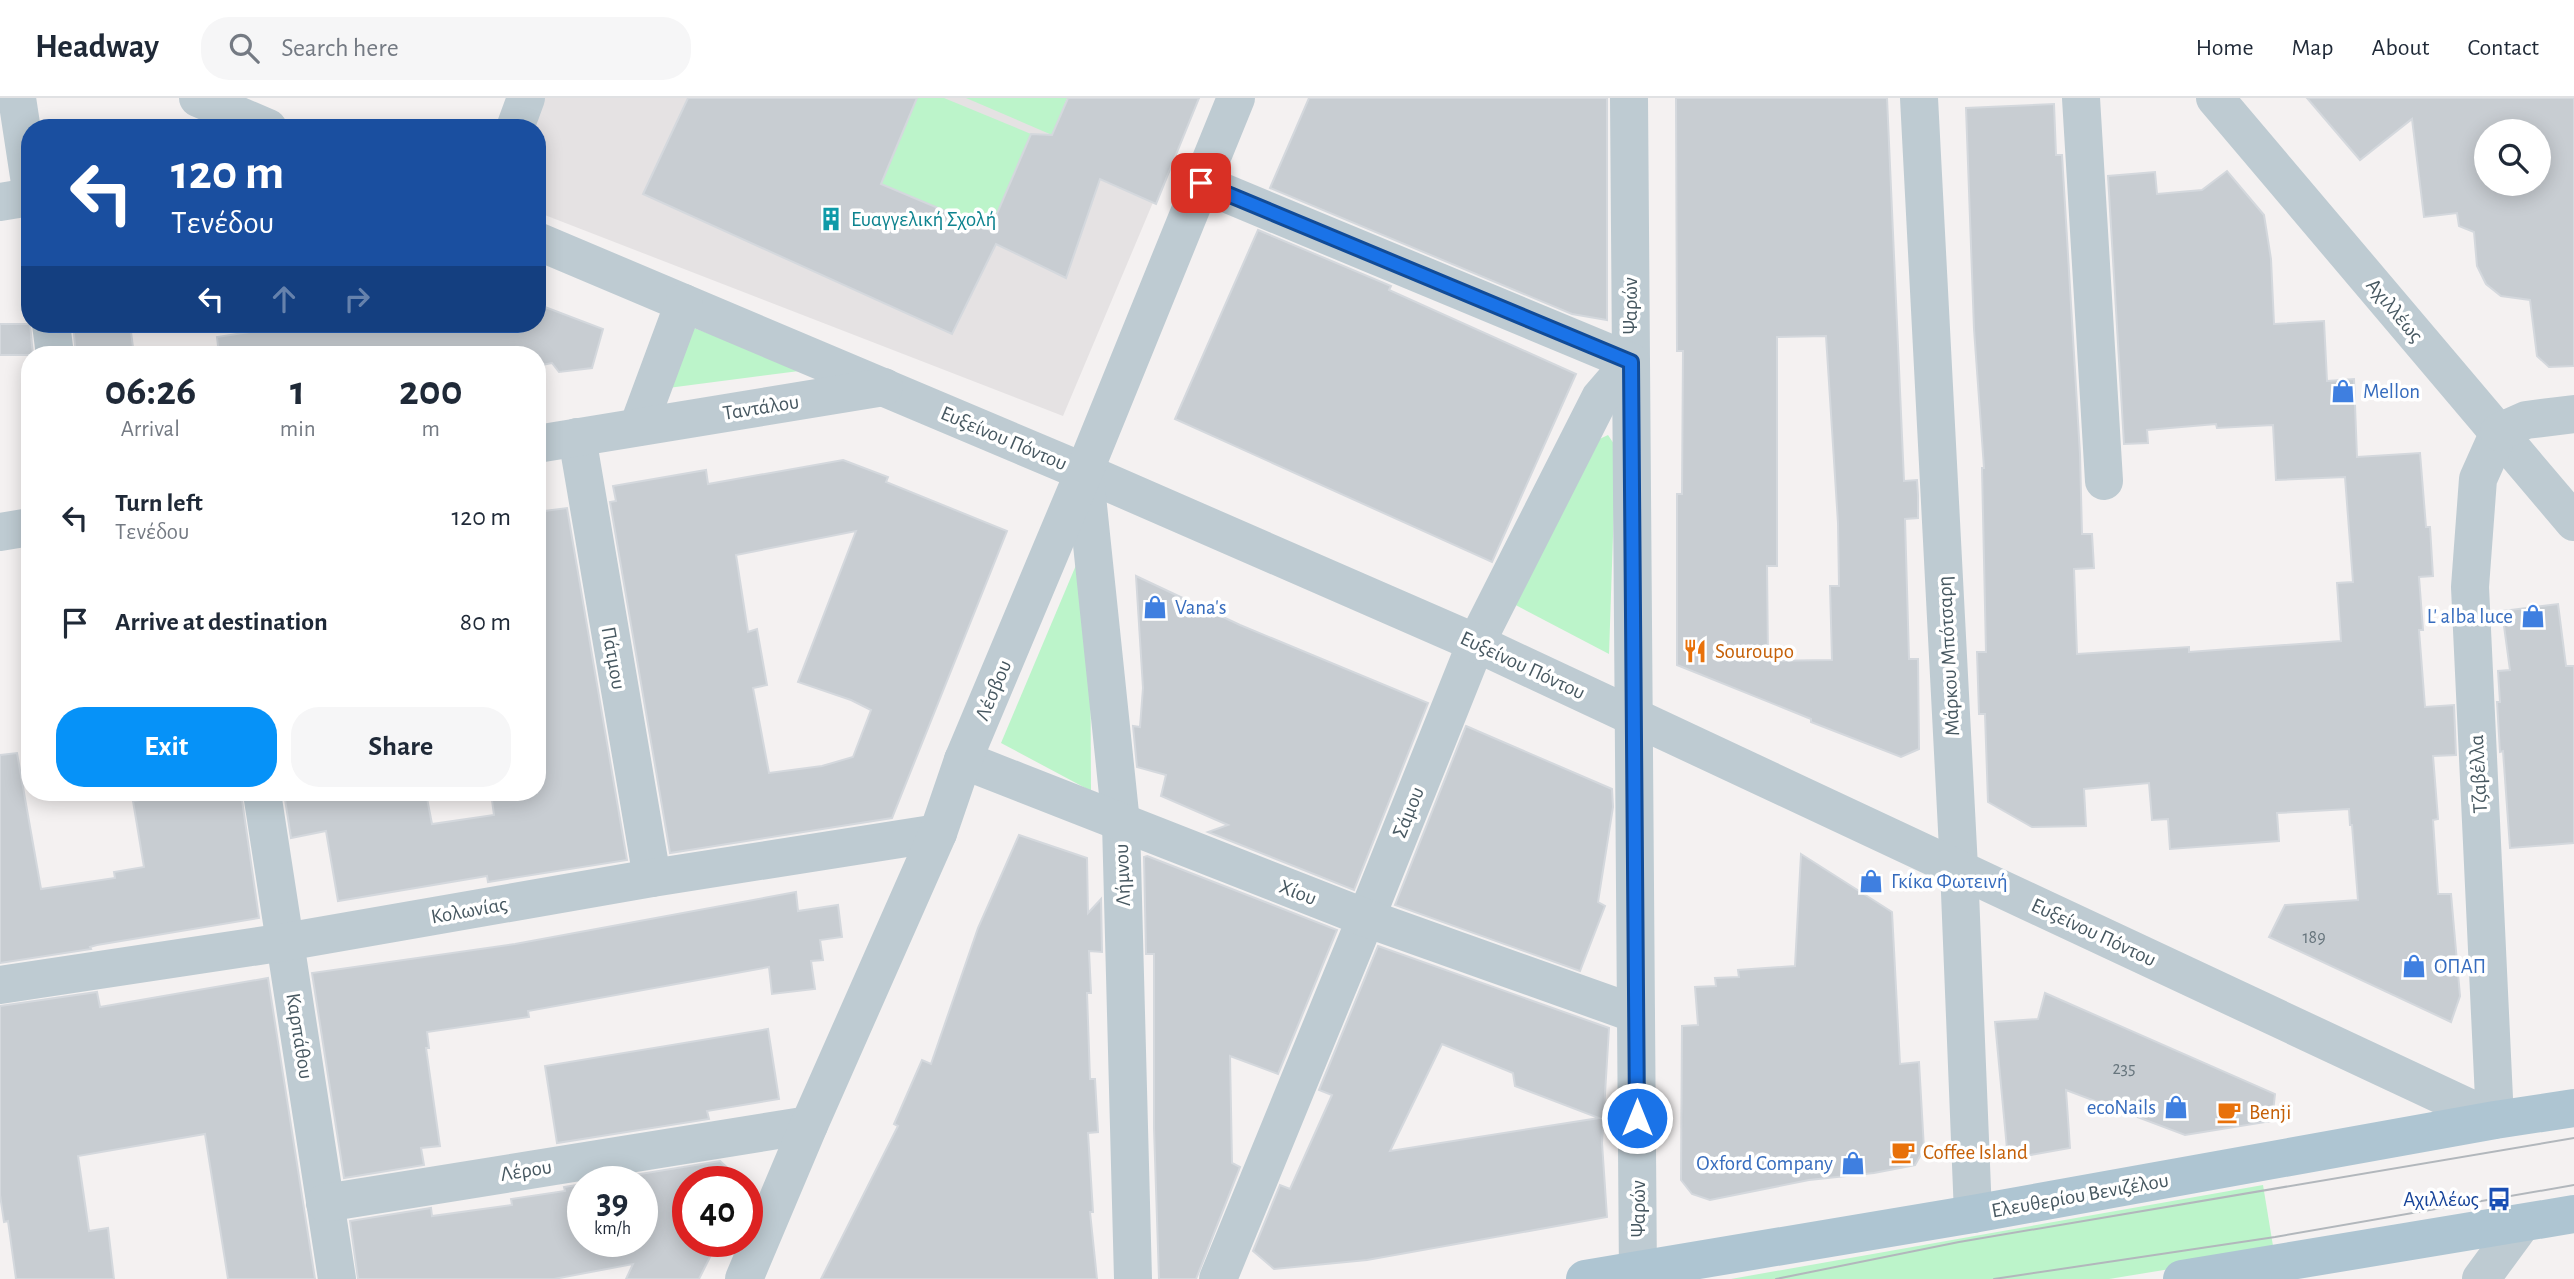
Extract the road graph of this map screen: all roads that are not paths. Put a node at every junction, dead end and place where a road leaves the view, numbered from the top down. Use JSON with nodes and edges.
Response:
{"nodes":[{"id":1,"x":17,"y":98,"type":"edge"},
{"id":2,"x":198,"y":98,"type":"edge"},
{"id":3,"x":526,"y":98,"type":"edge"},
{"id":4,"x":1236,"y":98,"type":"edge"},
{"id":5,"x":1629,"y":98,"type":"edge"},
{"id":6,"x":1919,"y":98,"type":"edge"},
{"id":7,"x":2081,"y":98,"type":"edge"},
{"id":8,"x":2215,"y":98,"type":"edge"},
{"id":9,"x":247,"y":119,"type":"edge"},
{"id":10,"x":518,"y":119,"type":"edge"},
{"id":11,"x":21,"y":124,"type":"edge"},
{"id":12,"x":1201,"y":183,"type":"junction"},
{"id":13,"x":21,"y":198,"type":"edge"},
{"id":14,"x":0,"y":202,"type":"edge"},
{"id":15,"x":546,"y":245,"type":"edge"},
{"id":16,"x":684,"y":303,"type":"junction"},
{"id":17,"x":1631,"y":362,"type":"junction"},
{"id":18,"x":884,"y":387,"type":"junction"},
{"id":19,"x":2574,"y":414,"type":"edge"},
{"id":20,"x":638,"y":427,"type":"junction"},
{"id":21,"x":2499,"y":432,"type":"junction"},
{"id":22,"x":577,"y":438,"type":"junction"},
{"id":23,"x":546,"y":443,"type":"edge"},
{"id":24,"x":1084,"y":472,"type":"junction"},
{"id":25,"x":2104,"y":481,"type":"dead end"},
{"id":26,"x":2574,"y":522,"type":"edge"},
{"id":27,"x":21,"y":528,"type":"edge"},
{"id":28,"x":0,"y":531,"type":"edge"},
{"id":29,"x":1476,"y":643,"type":"junction"},
{"id":30,"x":1634,"y":717,"type":"junction"},
{"id":31,"x":963,"y":760,"type":"junction"},
{"id":32,"x":263,"y":801,"type":"edge"},
{"id":33,"x":1121,"y":823,"type":"junction"},
{"id":34,"x":937,"y":833,"type":"junction"},
{"id":35,"x":1959,"y":868,"type":"junction"},
{"id":36,"x":652,"y":878,"type":"junction"},
{"id":37,"x":1366,"y":918,"type":"junction"},
{"id":38,"x":285,"y":942,"type":"junction"},
{"id":39,"x":0,"y":985,"type":"edge"},
{"id":40,"x":1636,"y":1014,"type":"junction"},
{"id":41,"x":2574,"y":1108,"type":"edge"},
{"id":42,"x":2495,"y":1120,"type":"junction"},
{"id":43,"x":809,"y":1125,"type":"junction"},
{"id":44,"x":325,"y":1203,"type":"junction"},
{"id":45,"x":1973,"y":1214,"type":"junction"},
{"id":46,"x":2574,"y":1214,"type":"edge"},
{"id":47,"x":2522,"y":1223,"type":"junction"},
{"id":48,"x":2291,"y":1270,"type":"edge"},
{"id":49,"x":1638,"y":1274,"type":"edge"},
{"id":50,"x":337,"y":1279,"type":"edge"},
{"id":51,"x":744,"y":1279,"type":"edge"},
{"id":52,"x":1133,"y":1279,"type":"edge"},
{"id":53,"x":1218,"y":1279,"type":"edge"},
{"id":54,"x":1585,"y":1279,"type":"edge"},
{"id":55,"x":2182,"y":1279,"type":"edge"},
{"id":56,"x":2481,"y":1279,"type":"edge"}],
"edges":[{"from":1,"to":11,"type":"street"},
{"from":2,"to":9,"type":"street"},
{"from":3,"to":10,"type":"street"},
{"from":4,"to":12,"type":"street","name":"Λέσβου"},
{"from":5,"to":17,"type":"street","name":"Ψαρών"},
{"from":6,"to":35,"type":"street","name":"Μάρκου Μπότσαρη"},
{"from":7,"to":25,"type":"street"},
{"from":8,"to":21,"type":"street","name":"Αχιλλέως"},
{"from":12,"to":17,"type":"street"},
{"from":12,"to":24,"type":"street","name":"Λέσβου"},
{"from":13,"to":14,"type":"street"},
{"from":15,"to":16,"type":"street","name":"Ευξείνου Πόντου"},
{"from":16,"to":18,"type":"street","name":"Ευξείνου Πόντου"},
{"from":16,"to":20,"type":"street"},
{"from":17,"to":29,"type":"street","name":"Σάμου"},
{"from":17,"to":30,"type":"street","name":"Ψαρών"},
{"from":18,"to":20,"type":"street","name":"Ταντάλου"},
{"from":18,"to":24,"type":"street","name":"Ευξείνου Πόντου"},
{"from":19,"to":21,"type":"street"},
{"from":20,"to":22,"type":"street","name":"Ταντάλου"},
{"from":21,"to":26,"type":"street","name":"Αχιλλέως"},
{"from":21,"to":42,"type":"street","name":"Τζαβέλλα"},
{"from":22,"to":23,"type":"street","name":"Ταντάλου"},
{"from":22,"to":36,"type":"street","name":"Πάτμου"},
{"from":24,"to":29,"type":"street","name":"Ευξείνου Πόντου"},
{"from":24,"to":31,"type":"street","name":"Λέσβου"},
{"from":24,"to":33,"type":"street","name":"Λήμνου"},
{"from":27,"to":28,"type":"street"},
{"from":29,"to":30,"type":"street","name":"Ευξείνου Πόντου"},
{"from":29,"to":37,"type":"street","name":"Σάμου"},
{"from":30,"to":35,"type":"street","name":"Ευξείνου Πόντου"},
{"from":30,"to":40,"type":"street","name":"Ψαρών"},
{"from":31,"to":33,"type":"street","name":"Χίου"},
{"from":31,"to":34,"type":"street","name":"Λέσβου"},
{"from":32,"to":38,"type":"street","name":"Καρπάθου"},
{"from":33,"to":37,"type":"street","name":"Χίου"},
{"from":33,"to":52,"type":"street","name":"Λήμνου"},
{"from":34,"to":36,"type":"street","name":"Κολωνίας"},
{"from":34,"to":43,"type":"street","name":"Λέσβου"},
{"from":35,"to":42,"type":"street","name":"Ευξείνου Πόντου"},
{"from":35,"to":45,"type":"street","name":"Μάρκου Μπότσαρη"},
{"from":36,"to":38,"type":"street","name":"Κολωνίας"},
{"from":37,"to":40,"type":"street","name":"Χίου"},
{"from":37,"to":53,"type":"street","name":"Σάμου"},
{"from":38,"to":39,"type":"street","name":"Κολωνίας"},
{"from":38,"to":44,"type":"street","name":"Καρπάθου"},
{"from":40,"to":49,"type":"street","name":"Ψαρών"},
{"from":41,"to":42,"type":"main road","name":"Ελευθερίου Βενιζέλου"},
{"from":42,"to":45,"type":"main road","name":"Ελευθερίου Βενιζέλου"},
{"from":43,"to":44,"type":"street","name":"Λέρου"},
{"from":43,"to":51,"type":"street","name":"Λέσβου"},
{"from":44,"to":50,"type":"street","name":"Καρπάθου"},
{"from":45,"to":49,"type":"main road","name":"Ελευθερίου Βενιζέλου"},
{"from":46,"to":47,"type":"main road"},
{"from":47,"to":48,"type":"main road"},
{"from":47,"to":56,"type":"street"},
{"from":48,"to":55,"type":"main road"},
{"from":49,"to":54,"type":"main road","name":"Ελευθερίου Βενιζέλου"}]}
